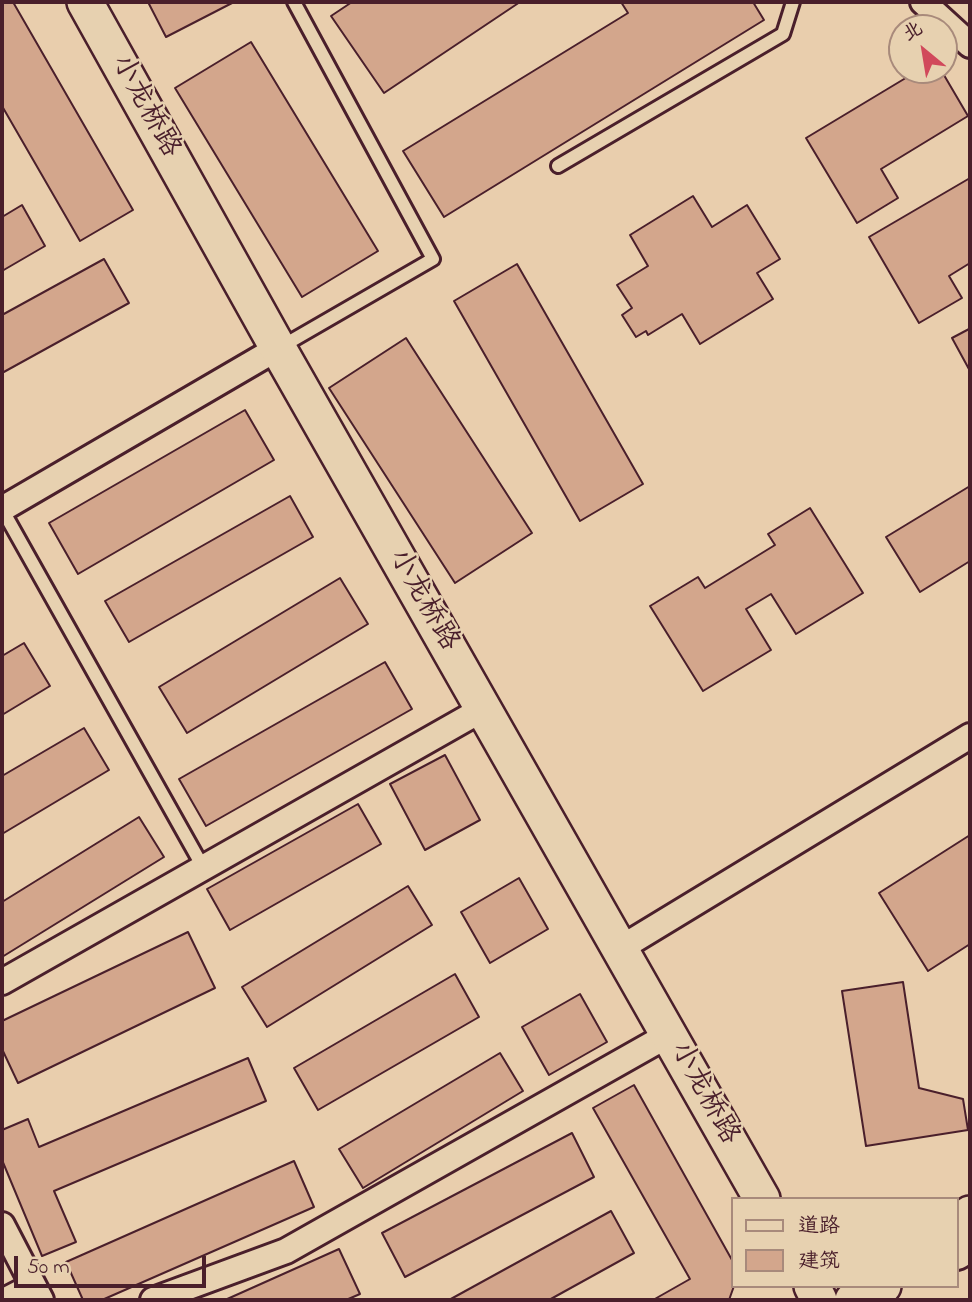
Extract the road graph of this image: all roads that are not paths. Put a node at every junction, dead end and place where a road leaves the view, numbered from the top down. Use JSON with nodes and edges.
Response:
{"nodes":[{"id":1,"x":85,"y":2,"type":"edge"},
{"id":2,"x":294,"y":2,"type":"edge"},
{"id":3,"x":793,"y":2,"type":"edge"},
{"id":4,"x":923,"y":2,"type":"edge"},
{"id":5,"x":970,"y":45,"type":"edge"},
{"id":6,"x":558,"y":166,"type":"dead end"},
{"id":7,"x":278,"y":348,"type":"junction"},
{"id":8,"x":2,"y":509,"type":"edge"},
{"id":9,"x":483,"y":709,"type":"junction"},
{"id":10,"x":970,"y":736,"type":"edge"},
{"id":11,"x":203,"y":867,"type":"junction"},
{"id":12,"x":621,"y":948,"type":"junction"},
{"id":13,"x":2,"y":982,"type":"edge"},
{"id":14,"x":670,"y":1034,"type":"junction"},
{"id":15,"x":761,"y":1197,"type":"edge"},
{"id":16,"x":2,"y":1226,"type":"edge"},
{"id":17,"x":862,"y":1288,"type":"edge"},
{"id":18,"x":879,"y":1288,"type":"edge"},
{"id":19,"x":37,"y":1293,"type":"edge"},
{"id":20,"x":6,"y":1300,"type":"edge"},
{"id":21,"x":153,"y":1300,"type":"edge"},
{"id":22,"x":845,"y":1300,"type":"edge"},
{"id":23,"x":853,"y":1300,"type":"edge"}],
"edges":[{"from":1,"to":7,"type":"street","name":"小龙桥路"},
{"from":2,"to":7,"type":"lane"},
{"from":3,"to":6,"type":"lane"},
{"from":4,"to":5,"type":"street"},
{"from":7,"to":8,"type":"street"},
{"from":7,"to":9,"type":"street","name":"小龙桥路"},
{"from":8,"to":11,"type":"lane"},
{"from":9,"to":11,"type":"street"},
{"from":9,"to":12,"type":"street","name":"小龙桥路"},
{"from":10,"to":12,"type":"street"},
{"from":11,"to":13,"type":"street"},
{"from":12,"to":14,"type":"street","name":"小龙桥路"},
{"from":14,"to":15,"type":"street","name":"小龙桥路"},
{"from":14,"to":21,"type":"street"},
{"from":16,"to":19,"type":"street"},
{"from":17,"to":22,"type":"street"},
{"from":18,"to":23,"type":"street"},
{"from":19,"to":20,"type":"street"}]}
